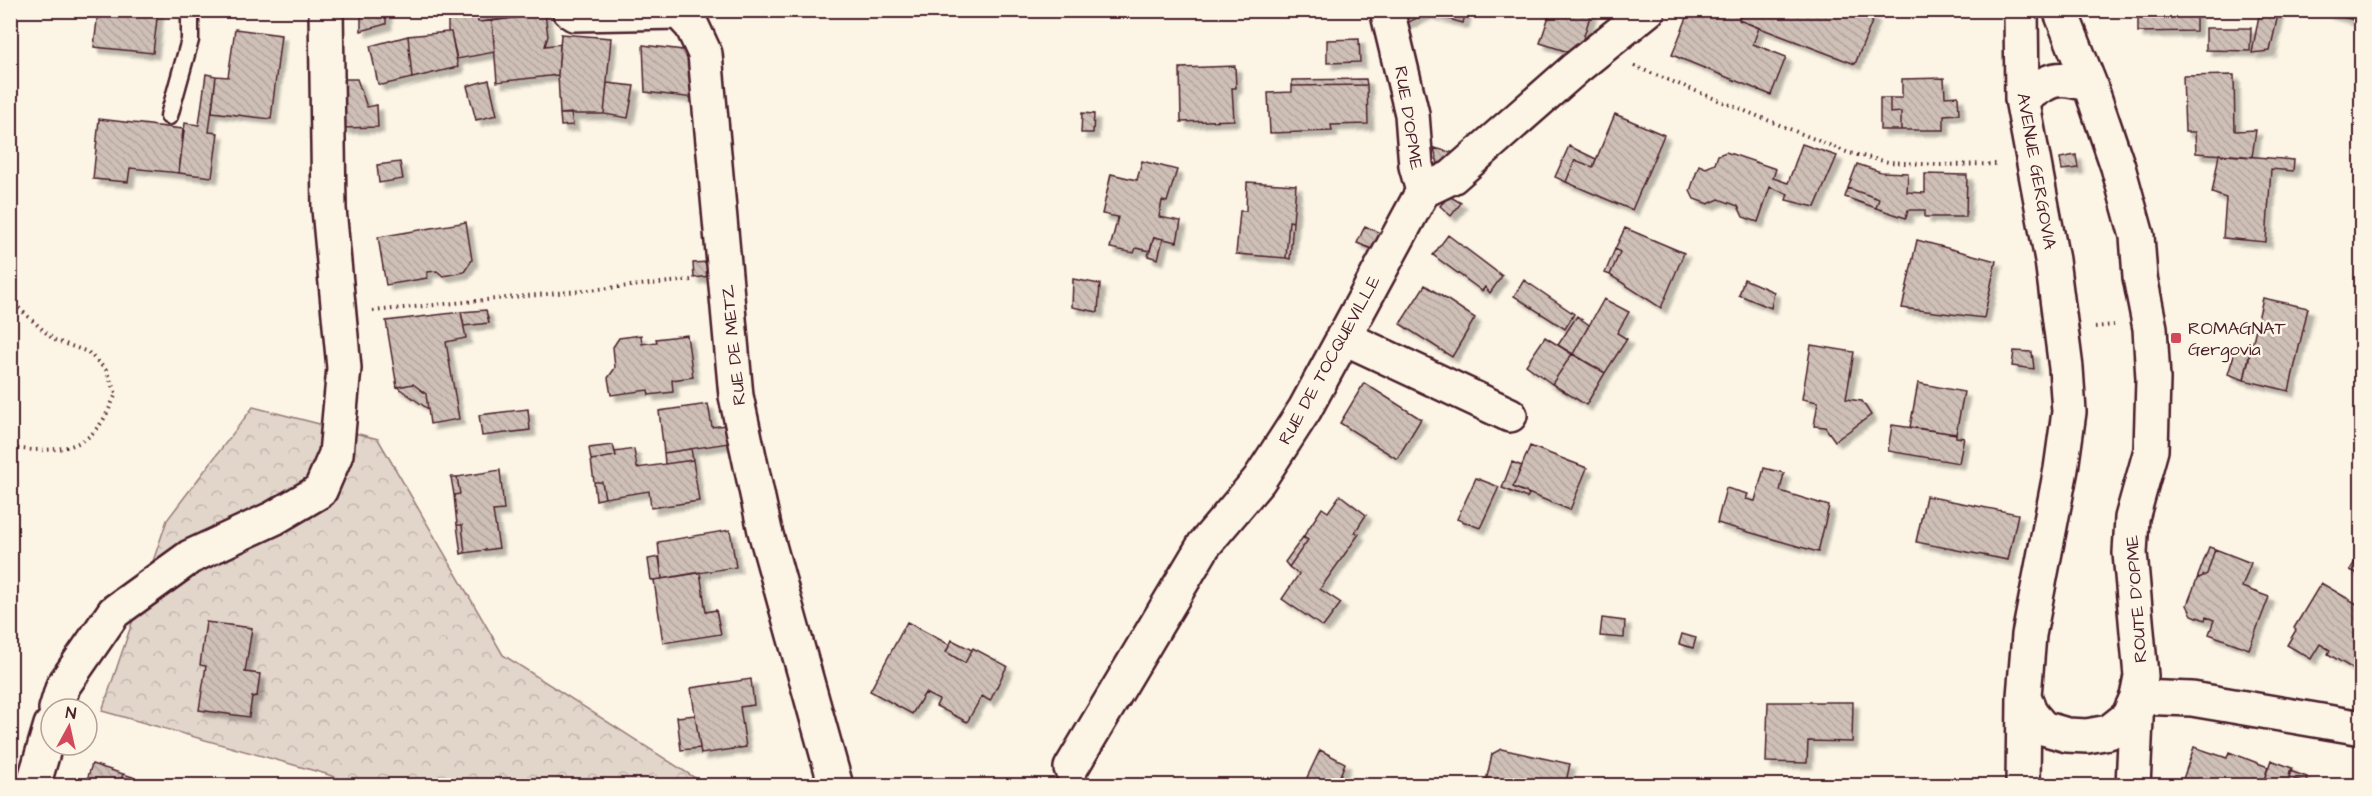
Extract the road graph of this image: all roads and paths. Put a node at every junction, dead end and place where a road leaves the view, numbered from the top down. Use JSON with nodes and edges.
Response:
{"nodes":[{"id":1,"x":190,"y":10,"type":"edge"},
{"id":2,"x":326,"y":10,"type":"edge"},
{"id":3,"x":569,"y":10,"type":"edge"},
{"id":4,"x":1387,"y":10,"type":"edge"},
{"id":5,"x":1648,"y":10,"type":"edge"},
{"id":6,"x":2021,"y":10,"type":"edge"},
{"id":7,"x":2060,"y":10,"type":"edge"},
{"id":8,"x":1603,"y":46,"type":"junction"},
{"id":9,"x":2090,"y":85,"type":"junction"},
{"id":10,"x":2022,"y":99,"type":"junction"},
{"id":11,"x":169,"y":116,"type":"dead end"},
{"id":12,"x":2033,"y":163,"type":"junction"},
{"id":13,"x":1423,"y":191,"type":"junction"},
{"id":14,"x":725,"y":276,"type":"junction"},
{"id":15,"x":10,"y":300,"type":"edge"},
{"id":16,"x":339,"y":314,"type":"junction"},
{"id":17,"x":1342,"y":337,"type":"junction"},
{"id":18,"x":1510,"y":415,"type":"dead end"},
{"id":19,"x":10,"y":448,"type":"edge"},
{"id":20,"x":2024,"y":696,"type":"junction"},
{"id":21,"x":60,"y":697,"type":"edge"},
{"id":22,"x":2137,"y":697,"type":"junction"},
{"id":23,"x":2361,"y":728,"type":"edge"},
{"id":24,"x":42,"y":757,"type":"edge"},
{"id":25,"x":1071,"y":768,"type":"dead end"},
{"id":26,"x":33,"y":786,"type":"edge"},
{"id":27,"x":836,"y":786,"type":"edge"},
{"id":28,"x":2023,"y":786,"type":"edge"},
{"id":29,"x":2133,"y":786,"type":"edge"}],
"edges":[{"from":1,"to":11,"type":"lane"},
{"from":2,"to":16,"type":"street"},
{"from":3,"to":14,"type":"street","name":"RUE DE METZ"},
{"from":4,"to":13,"type":"street","name":"RUE D'OPME"},
{"from":5,"to":8,"type":"street"},
{"from":6,"to":10,"type":"street","name":"AVENUE GERGOVIA"},
{"from":7,"to":9,"type":"street"},
{"from":8,"to":12,"type":"path"},
{"from":8,"to":13,"type":"street"},
{"from":9,"to":10,"type":"street"},
{"from":9,"to":22,"type":"street","name":"ROUTE D'OPME"},
{"from":10,"to":12,"type":"street","name":"AVENUE GERGOVIA"},
{"from":12,"to":20,"type":"street","name":"AVENUE GERGOVIA"},
{"from":13,"to":17,"type":"street","name":"RUE DE TOCQUEVILLE"},
{"from":14,"to":16,"type":"path"},
{"from":14,"to":27,"type":"street","name":"RUE DE METZ"},
{"from":15,"to":19,"type":"path"},
{"from":16,"to":21,"type":"street"},
{"from":17,"to":18,"type":"street"},
{"from":17,"to":25,"type":"street","name":"RUE DE TOCQUEVILLE"},
{"from":20,"to":22,"type":"street"},
{"from":20,"to":28,"type":"street"},
{"from":22,"to":23,"type":"street"},
{"from":22,"to":29,"type":"street","name":"ROUTE D'OPME"},
{"from":24,"to":26,"type":"street"}]}
